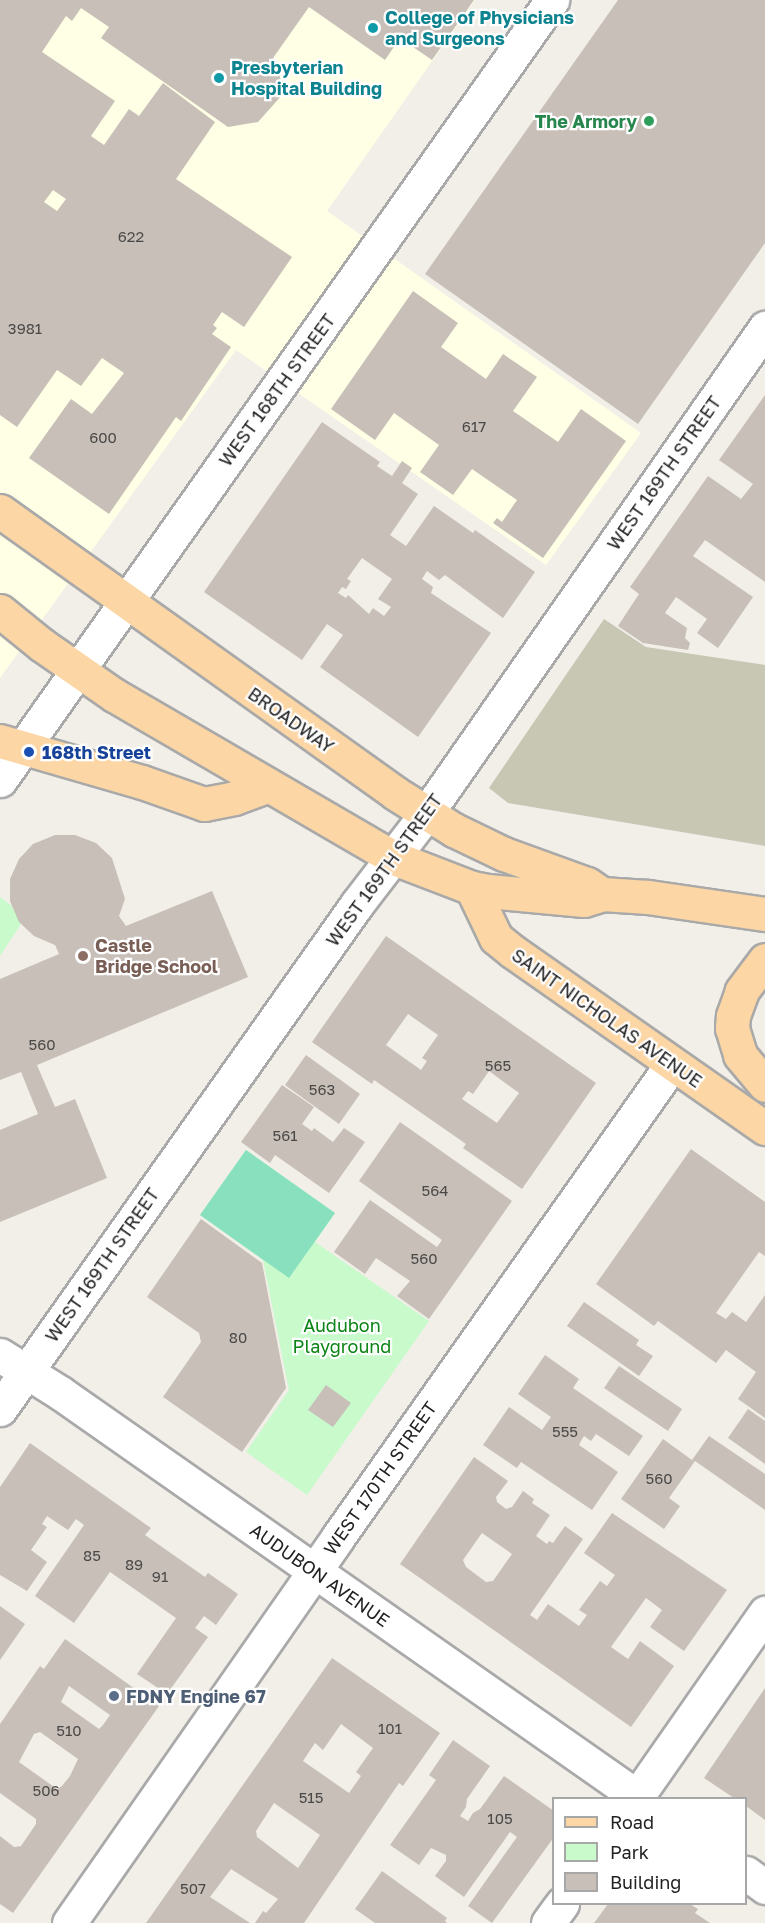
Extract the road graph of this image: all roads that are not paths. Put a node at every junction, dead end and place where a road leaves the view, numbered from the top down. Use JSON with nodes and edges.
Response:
{"nodes":[{"id":1,"x":552,"y":0,"type":"edge"},
{"id":2,"x":765,"y":328,"type":"edge"},
{"id":3,"x":0,"y":511,"type":"edge"},
{"id":4,"x":125,"y":602,"type":"junction"},
{"id":5,"x":0,"y":611,"type":"edge"},
{"id":6,"x":77,"y":670,"type":"junction"},
{"id":7,"x":10,"y":745,"type":"edge"},
{"id":8,"x":0,"y":780,"type":"edge"},
{"id":9,"x":267,"y":786,"type":"junction"},
{"id":10,"x":426,"y":814,"type":"junction"},
{"id":11,"x":394,"y":858,"type":"junction"},
{"id":12,"x":472,"y":888,"type":"junction"},
{"id":13,"x":602,"y":894,"type":"junction"},
{"id":14,"x":765,"y":914,"type":"edge"},
{"id":15,"x":765,"y":960,"type":"edge"},
{"id":16,"x":672,"y":1064,"type":"junction"},
{"id":17,"x":765,"y":1085,"type":"edge"},
{"id":18,"x":765,"y":1128,"type":"edge"},
{"id":19,"x":13,"y":1364,"type":"edge"},
{"id":20,"x":0,"y":1409,"type":"edge"},
{"id":21,"x":314,"y":1571,"type":"junction"},
{"id":22,"x":765,"y":1613,"type":"edge"},
{"id":23,"x":637,"y":1797,"type":"edge"},
{"id":24,"x":639,"y":1797,"type":"edge"},
{"id":25,"x":747,"y":1875,"type":"edge"},
{"id":26,"x":765,"y":1887,"type":"edge"},
{"id":27,"x":561,"y":1905,"type":"edge"},
{"id":28,"x":69,"y":1923,"type":"edge"},
{"id":29,"x":548,"y":1923,"type":"edge"}],
"edges":[{"from":1,"to":4,"type":"street","name":"WEST 168TH STREET"},
{"from":2,"to":10,"type":"street","name":"WEST 169TH STREET"},
{"from":3,"to":4,"type":"main road","name":"BROADWAY"},
{"from":4,"to":6,"type":"street","name":"WEST 168TH STREET"},
{"from":4,"to":10,"type":"main road","name":"BROADWAY"},
{"from":5,"to":6,"type":"main road","name":"BROADWAY"},
{"from":6,"to":7,"type":"street","name":"WEST 168TH STREET"},
{"from":6,"to":9,"type":"main road","name":"BROADWAY"},
{"from":7,"to":8,"type":"street","name":"WEST 168TH STREET"},
{"from":7,"to":9,"type":"main road"},
{"from":9,"to":11,"type":"main road","name":"BROADWAY"},
{"from":10,"to":11,"type":"street","name":"WEST 169TH STREET"},
{"from":10,"to":13,"type":"main road","name":"BROADWAY"},
{"from":11,"to":12,"type":"main road","name":"BROADWAY"},
{"from":11,"to":19,"type":"street","name":"WEST 169TH STREET"},
{"from":12,"to":13,"type":"main road","name":"BROADWAY"},
{"from":12,"to":16,"type":"main road","name":"SAINT NICHOLAS AVENUE"},
{"from":13,"to":14,"type":"main road","name":"BROADWAY"},
{"from":15,"to":17,"type":"main road"},
{"from":16,"to":18,"type":"main road","name":"SAINT NICHOLAS AVENUE"},
{"from":16,"to":21,"type":"street","name":"WEST 170TH STREET"},
{"from":19,"to":20,"type":"street","name":"WEST 169TH STREET"},
{"from":19,"to":21,"type":"street","name":"AUDUBON AVENUE"},
{"from":21,"to":23,"type":"street","name":"AUDUBON AVENUE"},
{"from":21,"to":28,"type":"street","name":"WEST 170TH STREET"},
{"from":22,"to":24,"type":"street"},
{"from":25,"to":26,"type":"street"},
{"from":27,"to":29,"type":"street"}]}
